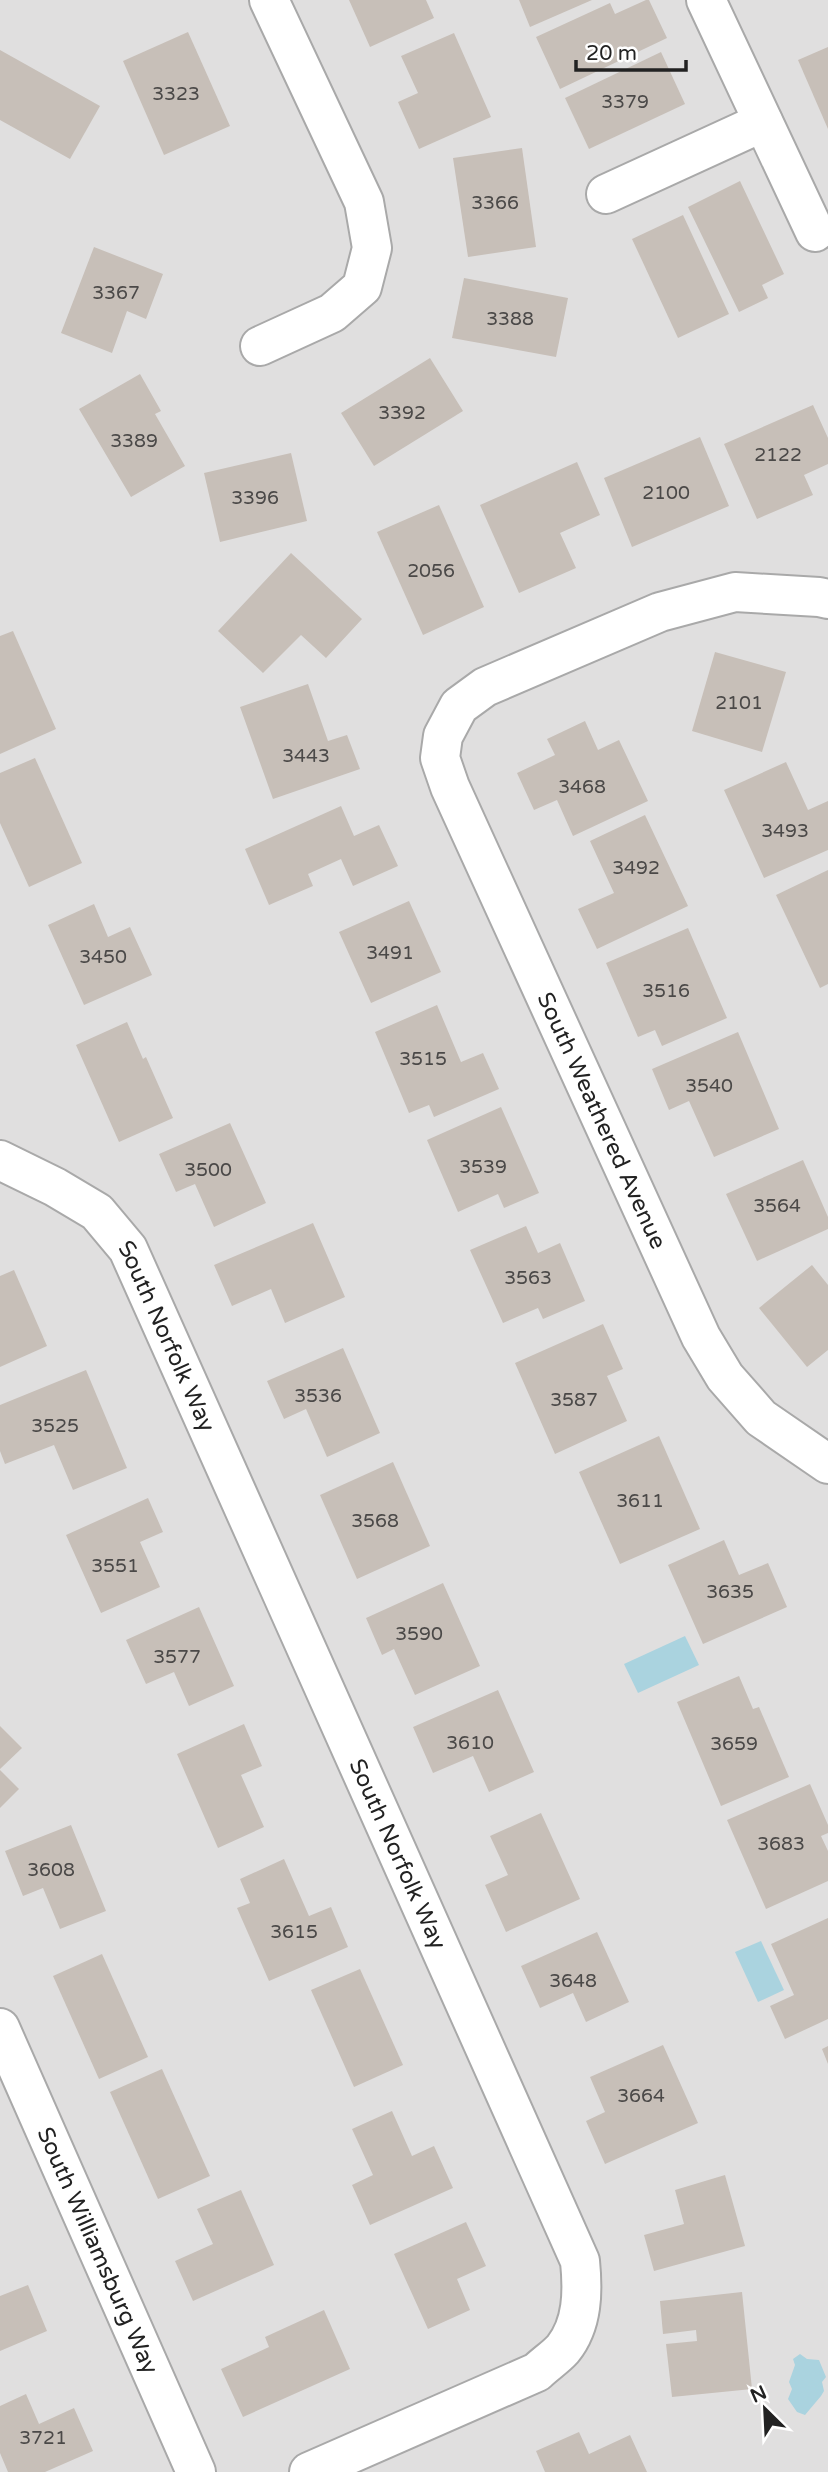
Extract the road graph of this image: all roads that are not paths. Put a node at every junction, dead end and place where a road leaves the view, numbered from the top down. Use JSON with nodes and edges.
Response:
{"nodes":[{"id":1,"x":269,"y":0,"type":"edge"},
{"id":2,"x":706,"y":0,"type":"edge"},
{"id":3,"x":763,"y":122,"type":"junction"},
{"id":4,"x":606,"y":194,"type":"dead end"},
{"id":5,"x":815,"y":232,"type":"dead end"},
{"id":6,"x":260,"y":346,"type":"dead end"},
{"id":7,"x":828,"y":599,"type":"edge"},
{"id":8,"x":0,"y":1160,"type":"edge"},
{"id":9,"x":828,"y":1464,"type":"edge"},
{"id":10,"x":0,"y":2028,"type":"edge"},
{"id":11,"x":196,"y":2472,"type":"edge"},
{"id":12,"x":309,"y":2472,"type":"edge"}],
"edges":[{"from":1,"to":6,"type":"street"},
{"from":2,"to":3,"type":"street"},
{"from":3,"to":4,"type":"street"},
{"from":3,"to":5,"type":"street"},
{"from":7,"to":9,"type":"street","name":"South Weathered Avenue"},
{"from":8,"to":12,"type":"street","name":"South Norfolk Way"},
{"from":10,"to":11,"type":"street","name":"South Williamsburg Way"}]}
